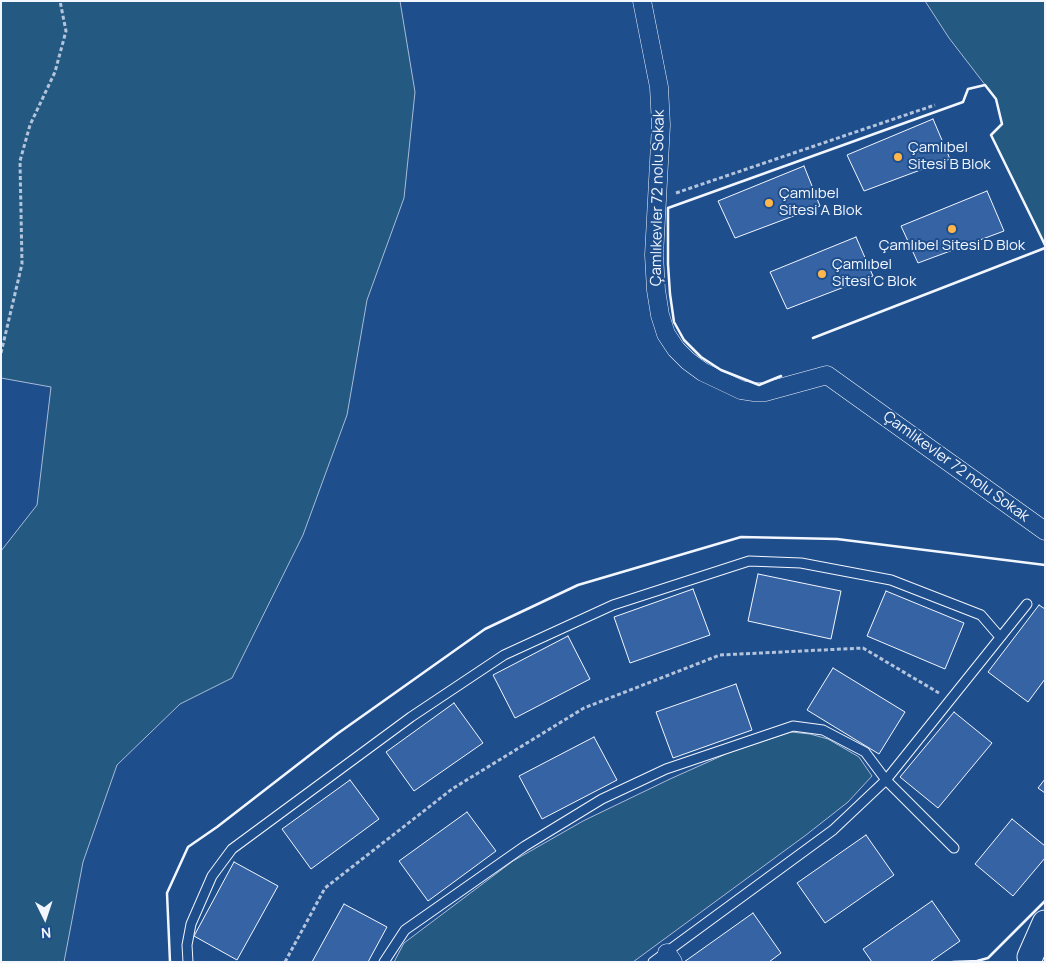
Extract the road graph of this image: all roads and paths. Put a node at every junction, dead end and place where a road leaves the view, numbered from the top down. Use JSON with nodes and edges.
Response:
{"nodes":[{"id":1,"x":60,"y":1,"type":"edge"},
{"id":2,"x":642,"y":1,"type":"edge"},
{"id":3,"x":934,"y":105,"type":"dead end"},
{"id":4,"x":656,"y":200,"type":"junction"},
{"id":5,"x":1,"y":353,"type":"edge"},
{"id":6,"x":1045,"y":531,"type":"edge"},
{"id":7,"x":1027,"y":604,"type":"dead end"},
{"id":8,"x":1000,"y":637,"type":"junction"},
{"id":9,"x":950,"y":700,"type":"junction"},
{"id":10,"x":886,"y":780,"type":"junction"},
{"id":11,"x":954,"y":848,"type":"dead end"},
{"id":12,"x":1045,"y":923,"type":"edge"},
{"id":13,"x":1033,"y":956,"type":"edge"},
{"id":14,"x":664,"y":959,"type":"edge"},
{"id":15,"x":188,"y":962,"type":"edge"},
{"id":16,"x":285,"y":962,"type":"edge"},
{"id":17,"x":384,"y":962,"type":"edge"}],
"edges":[{"from":1,"to":5,"type":"path"},
{"from":2,"to":4,"type":"street","name":"Çamlıkevler 72 nolu Sokak"},
{"from":3,"to":4,"type":"path"},
{"from":4,"to":6,"type":"street","name":"Çamlıkevler 72 nolu Sokak"},
{"from":7,"to":8,"type":"lane"},
{"from":8,"to":9,"type":"lane"},
{"from":8,"to":15,"type":"lane"},
{"from":9,"to":10,"type":"lane"},
{"from":9,"to":16,"type":"path"},
{"from":10,"to":11,"type":"lane"},
{"from":10,"to":14,"type":"lane"},
{"from":10,"to":17,"type":"lane"},
{"from":12,"to":13,"type":"street"}]}
